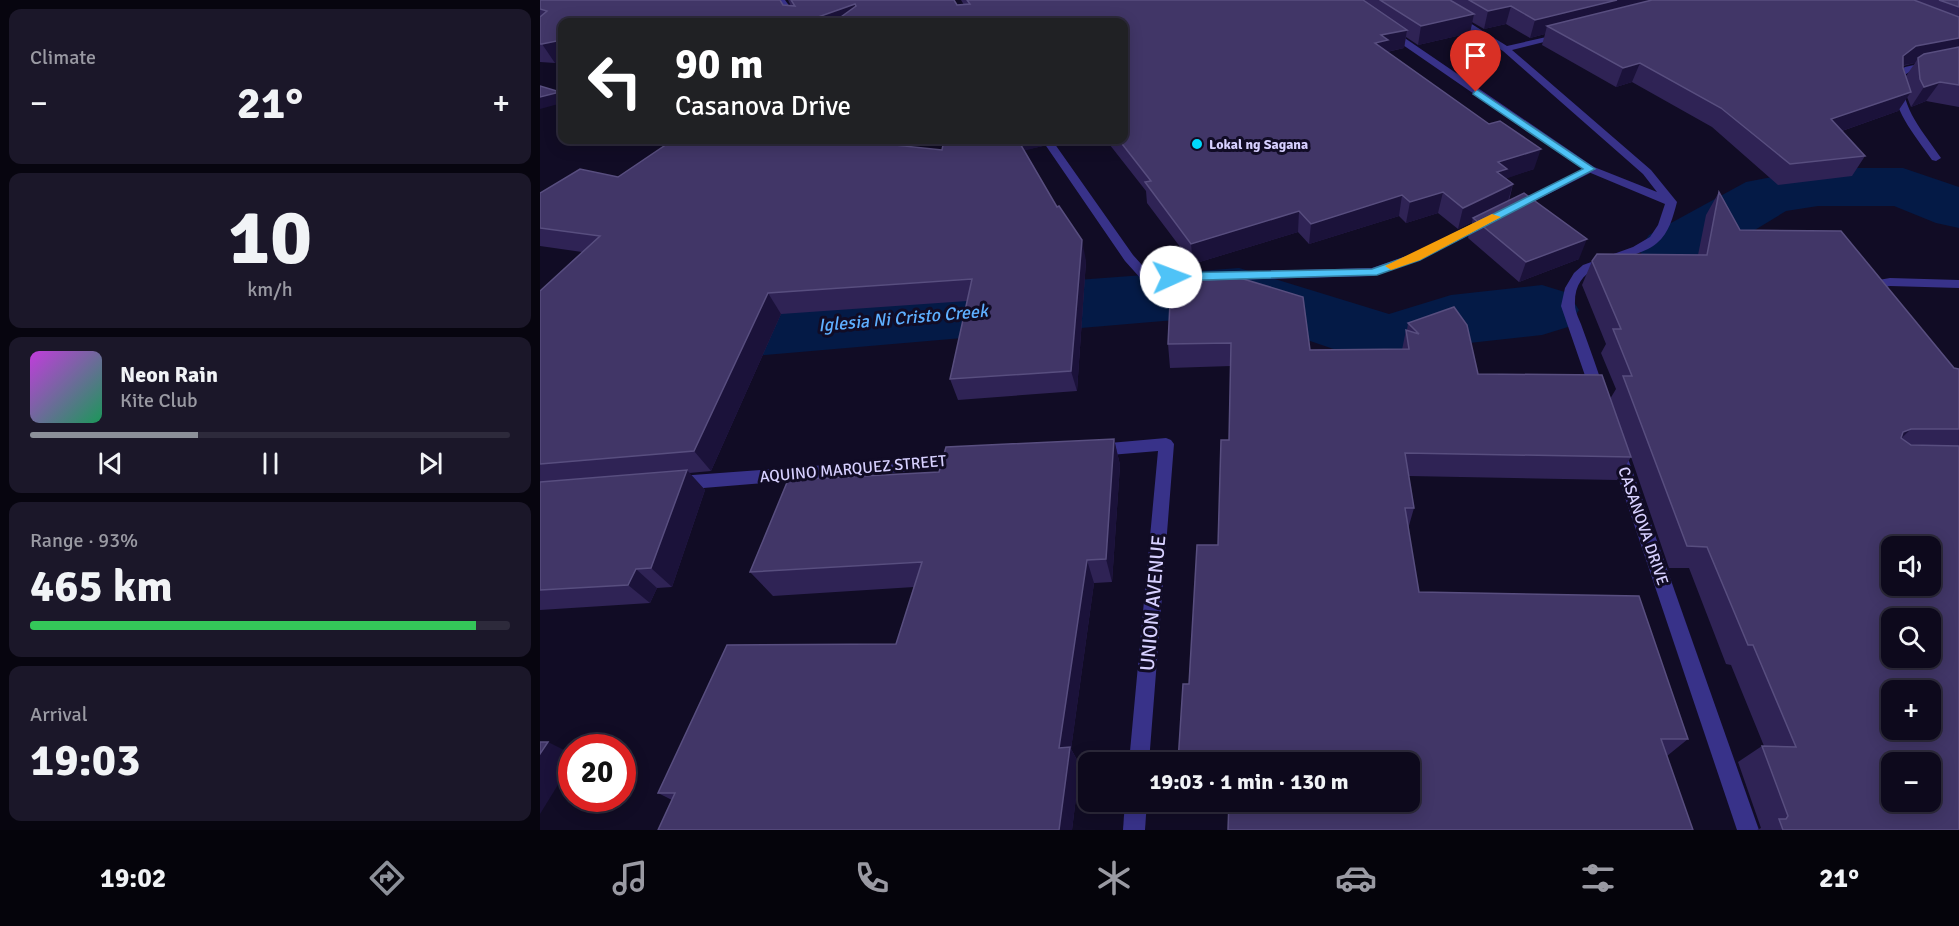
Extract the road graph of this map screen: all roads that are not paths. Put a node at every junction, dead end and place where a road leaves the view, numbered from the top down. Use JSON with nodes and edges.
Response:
{"nodes":[{"id":1,"x":782,"y":0,"type":"edge"},
{"id":2,"x":1427,"y":0,"type":"edge"},
{"id":3,"x":794,"y":18,"type":"edge"},
{"id":4,"x":1381,"y":26,"type":"edge"},
{"id":5,"x":1573,"y":32,"type":"edge"},
{"id":6,"x":1506,"y":49,"type":"junction"},
{"id":7,"x":1959,"y":58,"type":"edge"},
{"id":8,"x":1050,"y":144,"type":"edge"},
{"id":9,"x":1936,"y":158,"type":"dead end"},
{"id":10,"x":1590,"y":169,"type":"junction"},
{"id":11,"x":1671,"y":202,"type":"junction"},
{"id":12,"x":1959,"y":284,"type":"edge"},
{"id":13,"x":1879,"y":303,"type":"edge"},
{"id":14,"x":1602,"y":406,"type":"edge"},
{"id":15,"x":1610,"y":428,"type":"edge"},
{"id":16,"x":1083,"y":451,"type":"edge"},
{"id":17,"x":977,"y":459,"type":"edge"},
{"id":18,"x":658,"y":485,"type":"edge"},
{"id":19,"x":1141,"y":752,"type":"edge"},
{"id":20,"x":1135,"y":812,"type":"edge"},
{"id":21,"x":1134,"y":830,"type":"edge"},
{"id":22,"x":1748,"y":830,"type":"edge"}],
"edges":[{"from":1,"to":3,"type":"street"},
{"from":2,"to":6,"type":"street"},
{"from":4,"to":10,"type":"street"},
{"from":5,"to":6,"type":"street"},
{"from":6,"to":11,"type":"street"},
{"from":7,"to":9,"type":"street"},
{"from":8,"to":10,"type":"street"},
{"from":10,"to":11,"type":"street"},
{"from":11,"to":14,"type":"street"},
{"from":12,"to":13,"type":"street"},
{"from":15,"to":22,"type":"street","name":"CASANOVA DRIVE"},
{"from":16,"to":19,"type":"street","name":"UNION AVENUE"},
{"from":17,"to":18,"type":"street","name":"AQUINO MARQUEZ STREET"},
{"from":20,"to":21,"type":"street"}]}
